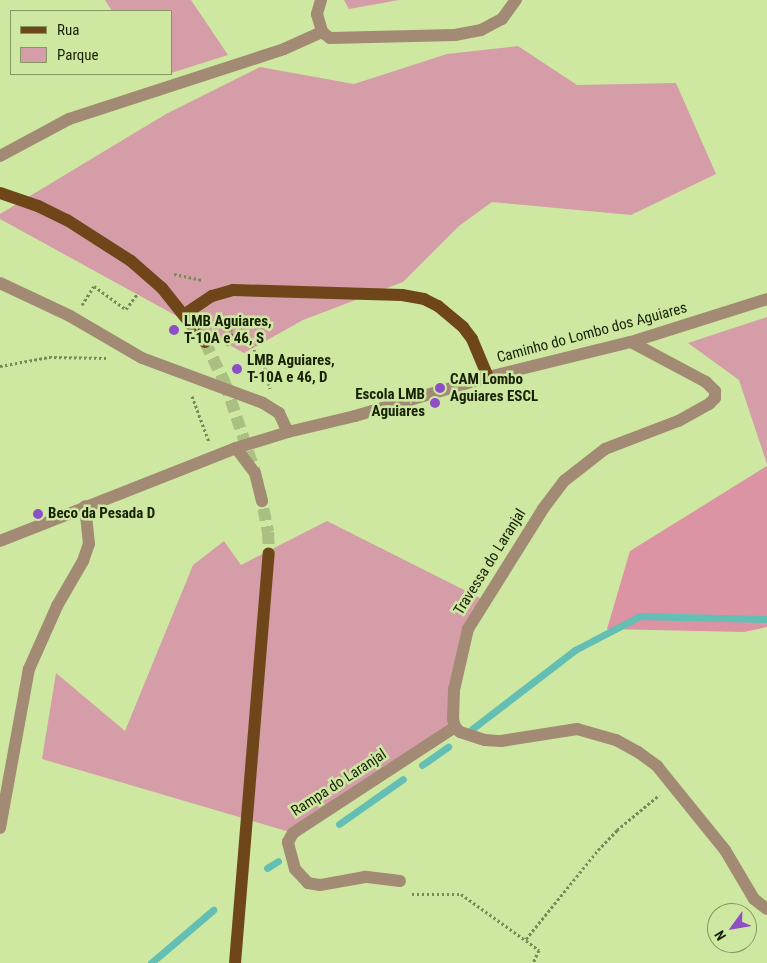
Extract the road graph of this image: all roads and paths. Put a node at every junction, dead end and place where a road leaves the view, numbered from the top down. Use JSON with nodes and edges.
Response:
{"nodes":[{"id":1,"x":321,"y":0,"type":"edge"},
{"id":2,"x":516,"y":0,"type":"edge"},
{"id":3,"x":322,"y":32,"type":"junction"},
{"id":4,"x":0,"y":156,"type":"edge"},
{"id":5,"x":0,"y":193,"type":"edge"},
{"id":6,"x":169,"y":272,"type":"dead end"},
{"id":7,"x":202,"y":280,"type":"dead end"},
{"id":8,"x":0,"y":283,"type":"edge"},
{"id":9,"x":138,"y":293,"type":"dead end"},
{"id":10,"x":767,"y":299,"type":"edge"},
{"id":11,"x":184,"y":314,"type":"junction"},
{"id":12,"x":73,"y":318,"type":"junction"},
{"id":13,"x":205,"y":342,"type":"tunnel mouth"},
{"id":14,"x":631,"y":342,"type":"junction"},
{"id":15,"x":226,"y":345,"type":"dead end"},
{"id":16,"x":145,"y":359,"type":"junction"},
{"id":17,"x":0,"y":366,"type":"edge"},
{"id":18,"x":488,"y":377,"type":"junction"},
{"id":19,"x":271,"y":385,"type":"dead end"},
{"id":20,"x":196,"y":407,"type":"dead end"},
{"id":21,"x":288,"y":432,"type":"junction"},
{"id":22,"x":212,"y":448,"type":"dead end"},
{"id":23,"x":236,"y":448,"type":"junction"},
{"id":24,"x":262,"y":501,"type":"tunnel mouth"},
{"id":25,"x":85,"y":506,"type":"junction"},
{"id":26,"x":0,"y":541,"type":"edge"},
{"id":27,"x":268,"y":552,"type":"tunnel mouth"},
{"id":28,"x":455,"y":727,"type":"junction"},
{"id":29,"x":671,"y":785,"type":"junction"},
{"id":30,"x":0,"y":828,"type":"edge"},
{"id":31,"x":400,"y":881,"type":"joint"},
{"id":32,"x":767,"y":909,"type":"edge"},
{"id":33,"x":526,"y":939,"type":"junction"},
{"id":34,"x":235,"y":963,"type":"edge"},
{"id":35,"x":533,"y":963,"type":"edge"}],
"edges":[{"from":1,"to":3,"type":"street"},
{"from":2,"to":3,"type":"street"},
{"from":3,"to":4,"type":"street"},
{"from":5,"to":11,"type":"main road"},
{"from":6,"to":7,"type":"path"},
{"from":8,"to":12,"type":"street"},
{"from":9,"to":12,"type":"path"},
{"from":10,"to":14,"type":"street","name":"Caminho do Lombo dos Aguiares"},
{"from":11,"to":13,"type":"main road"},
{"from":11,"to":18,"type":"main road"},
{"from":12,"to":16,"type":"street"},
{"from":14,"to":18,"type":"street","name":"Caminho do Lombo dos Aguiares"},
{"from":14,"to":28,"type":"street","name":"Travessa do Laranjal"},
{"from":15,"to":19,"type":"path"},
{"from":16,"to":17,"type":"path"},
{"from":16,"to":21,"type":"street"},
{"from":18,"to":21,"type":"street","name":"Caminho do Lombo dos Aguiares"},
{"from":20,"to":22,"type":"path"},
{"from":21,"to":23,"type":"street","name":"Caminho do Lombo dos Aguiares"},
{"from":23,"to":24,"type":"street"},
{"from":23,"to":25,"type":"street","name":"Caminho do Lombo dos Aguiares"},
{"from":25,"to":26,"type":"street","name":"Caminho do Lombo dos Aguiares"},
{"from":25,"to":30,"type":"street"},
{"from":27,"to":34,"type":"main road"},
{"from":28,"to":29,"type":"street"},
{"from":28,"to":31,"type":"street","name":"Rampa do Laranjal"},
{"from":29,"to":32,"type":"street"},
{"from":29,"to":33,"type":"path"},
{"from":31,"to":33,"type":"path"},
{"from":33,"to":35,"type":"path"}]}
